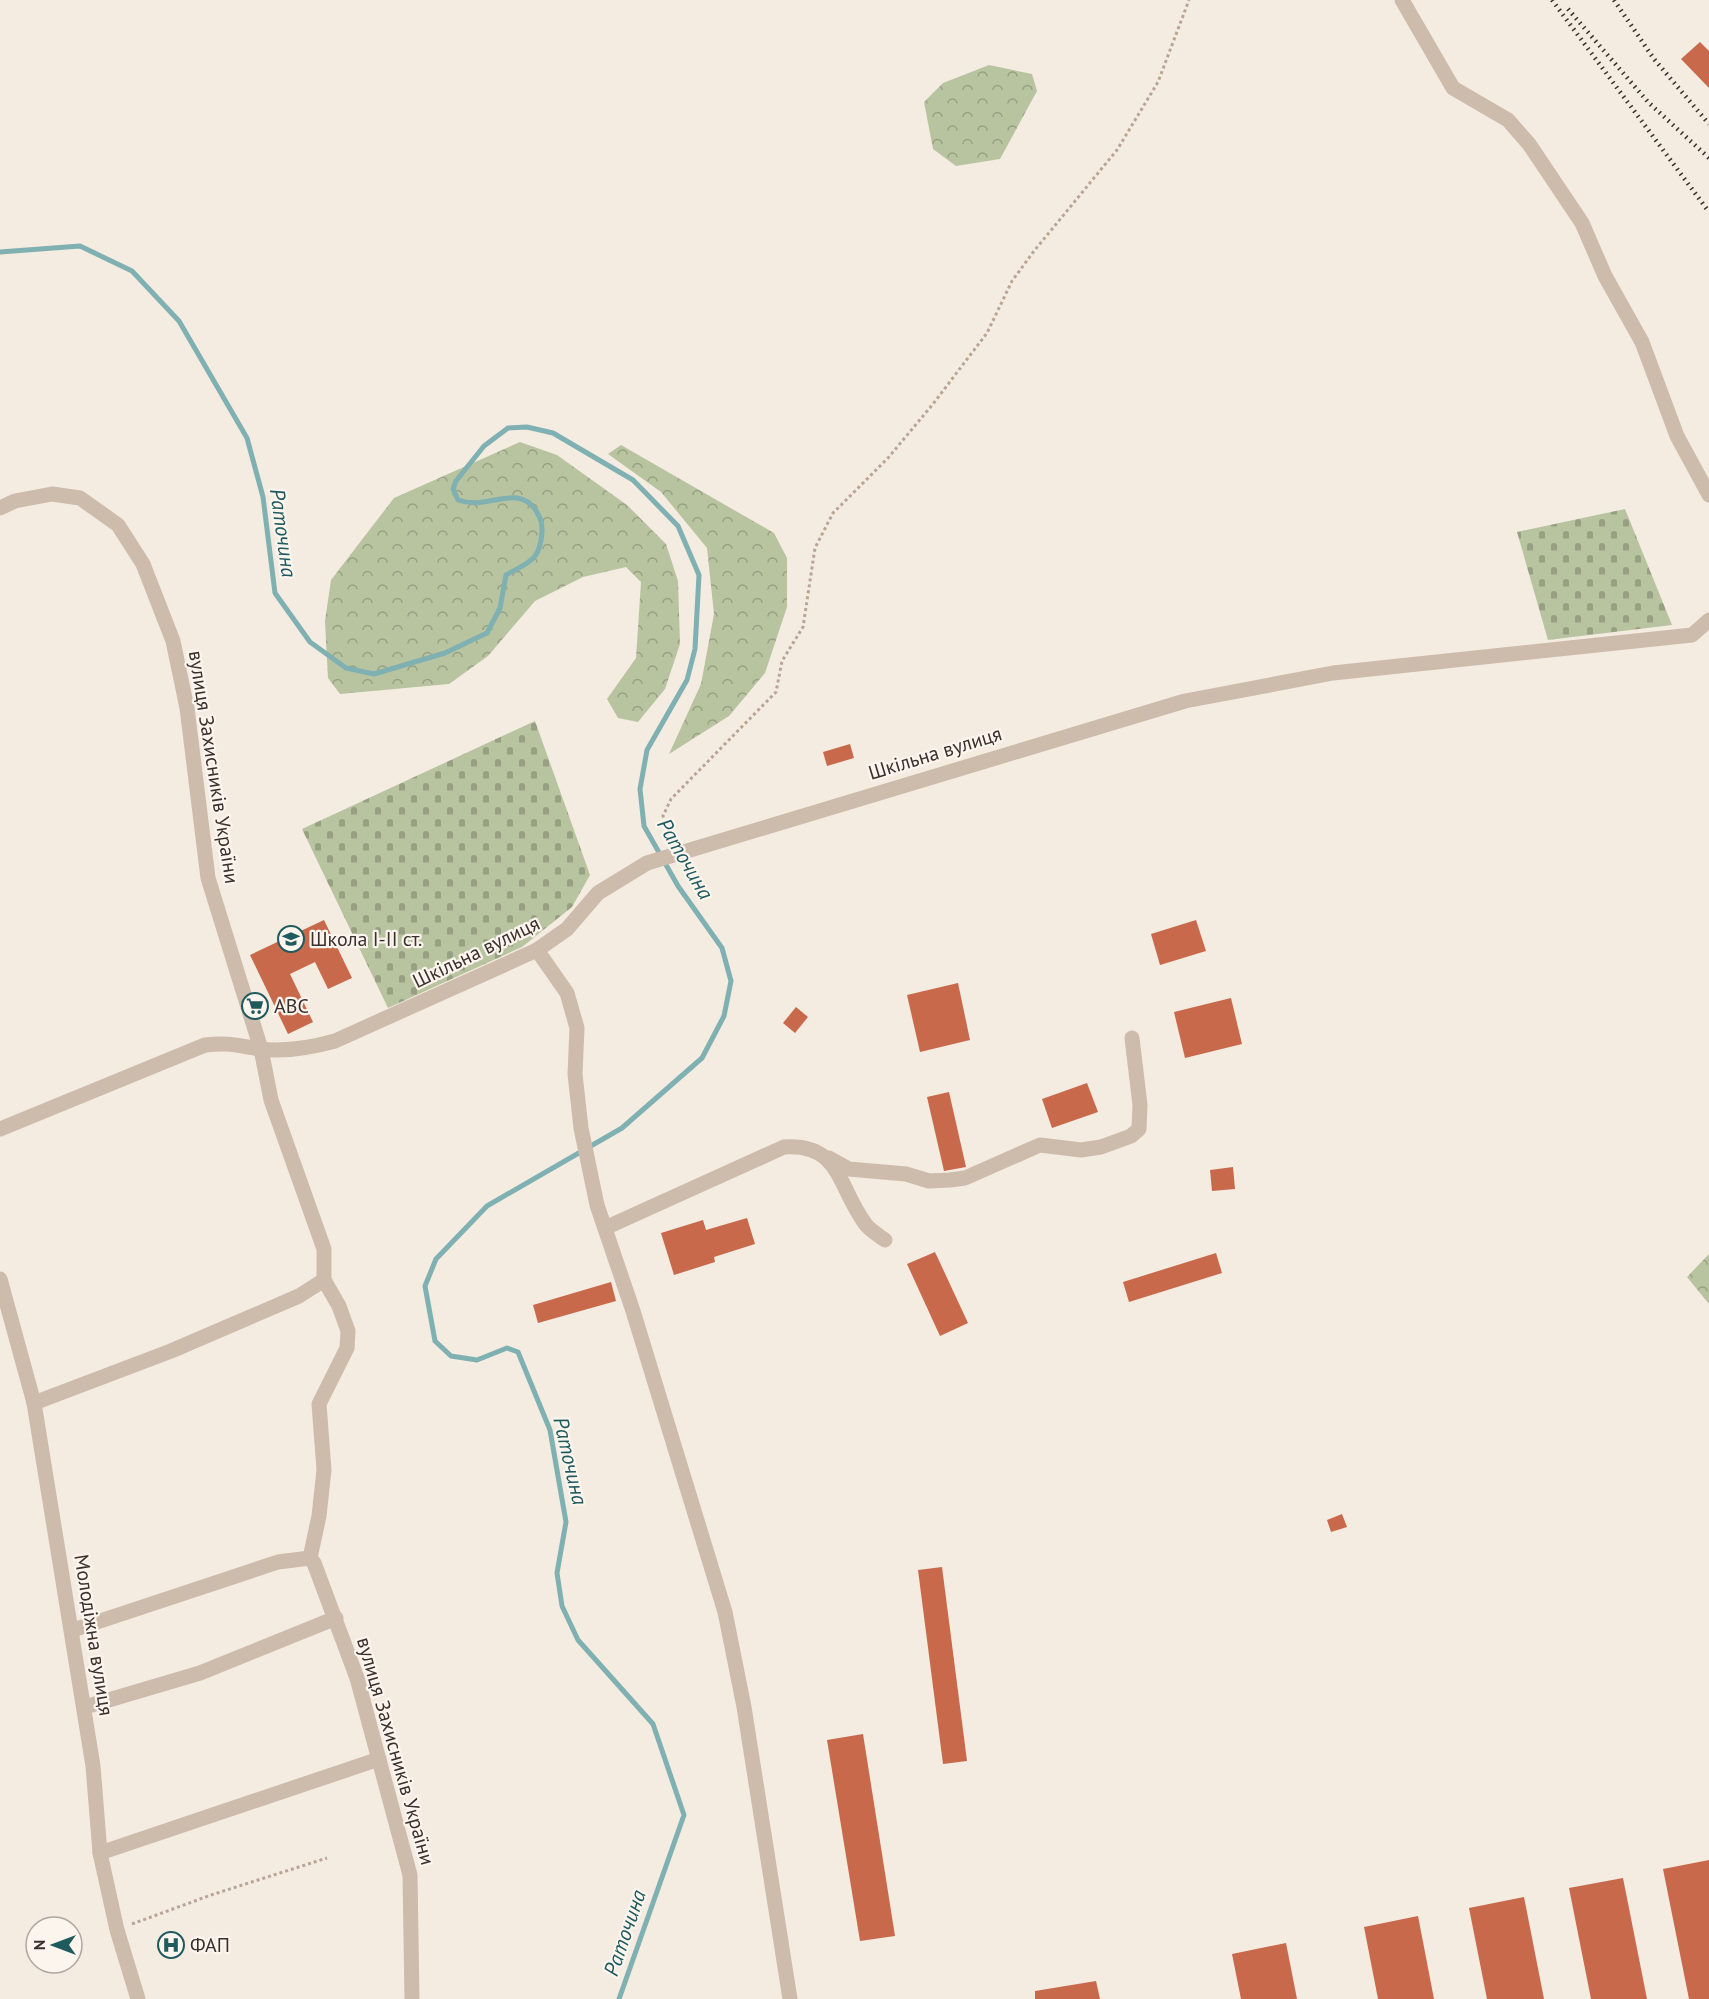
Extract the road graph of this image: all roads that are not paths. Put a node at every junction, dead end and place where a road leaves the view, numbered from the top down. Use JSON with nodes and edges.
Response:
{"nodes":[{"id":1,"x":1402,"y":0,"type":"edge"},
{"id":2,"x":1709,"y":495,"type":"edge"},
{"id":3,"x":0,"y":508,"type":"edge"},
{"id":4,"x":1709,"y":620,"type":"edge"},
{"id":5,"x":537,"y":950,"type":"junction"},
{"id":6,"x":1132,"y":1038,"type":"dead end"},
{"id":7,"x":261,"y":1049,"type":"junction"},
{"id":8,"x":0,"y":1129,"type":"edge"},
{"id":9,"x":829,"y":1158,"type":"junction"},
{"id":10,"x":605,"y":1228,"type":"junction"},
{"id":11,"x":885,"y":1240,"type":"dead end"},
{"id":12,"x":0,"y":1279,"type":"edge"},
{"id":13,"x":324,"y":1280,"type":"junction"},
{"id":14,"x":34,"y":1403,"type":"junction"},
{"id":15,"x":310,"y":1558,"type":"junction"},
{"id":16,"x":336,"y":1618,"type":"junction"},
{"id":17,"x":73,"y":1630,"type":"junction"},
{"id":18,"x":84,"y":1707,"type":"junction"},
{"id":19,"x":379,"y":1759,"type":"junction"},
{"id":20,"x":100,"y":1853,"type":"junction"},
{"id":21,"x":138,"y":1999,"type":"edge"},
{"id":22,"x":412,"y":1999,"type":"edge"},
{"id":23,"x":790,"y":1999,"type":"edge"}],
"edges":[{"from":1,"to":2,"type":"street"},
{"from":3,"to":7,"type":"street","name":"вулиця Захисників України"},
{"from":4,"to":5,"type":"street","name":"Шкільна вулиця"},
{"from":5,"to":7,"type":"street","name":"Шкільна вулиця"},
{"from":5,"to":10,"type":"street"},
{"from":6,"to":9,"type":"street"},
{"from":7,"to":8,"type":"street","name":"Шкільна вулиця"},
{"from":7,"to":13,"type":"street","name":"вулиця Захисників України"},
{"from":9,"to":10,"type":"street"},
{"from":9,"to":11,"type":"street"},
{"from":10,"to":23,"type":"street"},
{"from":12,"to":14,"type":"street","name":"Молодіжна вулиця"},
{"from":13,"to":14,"type":"street"},
{"from":13,"to":15,"type":"street","name":"вулиця Захисників України"},
{"from":14,"to":17,"type":"street","name":"Молодіжна вулиця"},
{"from":15,"to":16,"type":"street","name":"вулиця Захисників України"},
{"from":15,"to":17,"type":"street"},
{"from":16,"to":18,"type":"street"},
{"from":16,"to":19,"type":"street","name":"вулиця Захисників України"},
{"from":17,"to":18,"type":"street","name":"Молодіжна вулиця"},
{"from":18,"to":20,"type":"street","name":"Молодіжна вулиця"},
{"from":19,"to":20,"type":"street"},
{"from":19,"to":22,"type":"street","name":"вулиця Захисників України"},
{"from":20,"to":21,"type":"street","name":"Молодіжна вулиця"}]}
